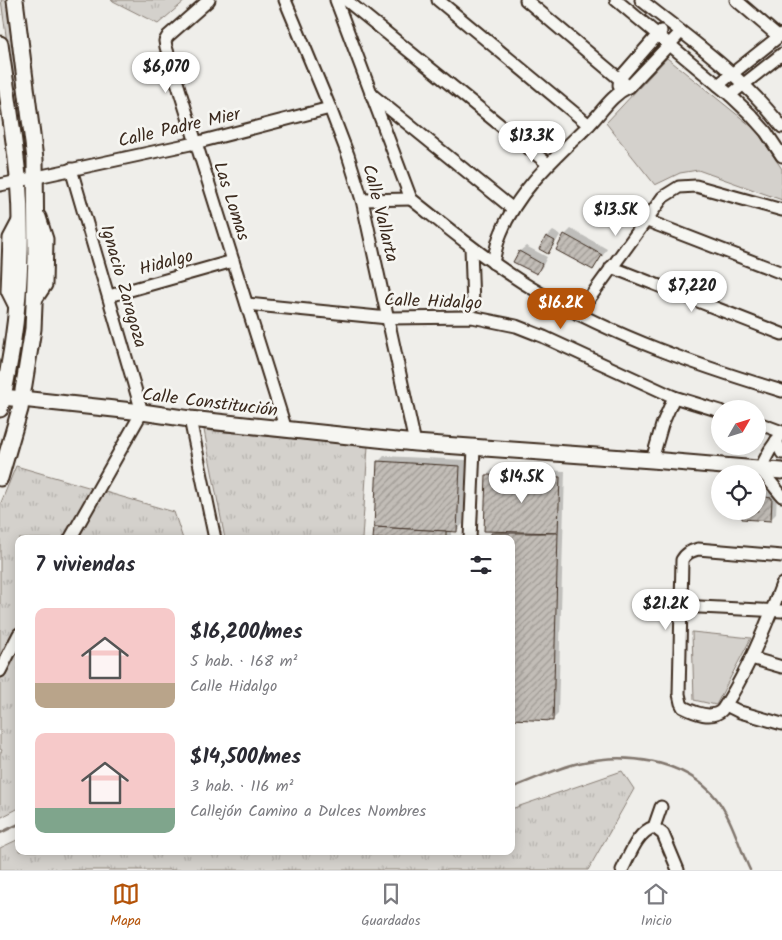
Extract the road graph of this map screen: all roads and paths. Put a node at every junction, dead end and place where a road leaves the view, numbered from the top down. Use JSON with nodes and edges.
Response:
{"nodes":[{"id":1,"x":15,"y":0,"type":"edge"},
{"id":2,"x":209,"y":0,"type":"edge"},
{"id":3,"x":285,"y":0,"type":"edge"},
{"id":4,"x":336,"y":0,"type":"edge"},
{"id":5,"x":346,"y":0,"type":"edge"},
{"id":6,"x":438,"y":0,"type":"edge"},
{"id":7,"x":526,"y":0,"type":"edge"},
{"id":8,"x":616,"y":0,"type":"edge"},
{"id":9,"x":641,"y":0,"type":"edge"},
{"id":10,"x":736,"y":0,"type":"edge"},
{"id":11,"x":668,"y":22,"type":"junction"},
{"id":12,"x":681,"y":32,"type":"junction"},
{"id":13,"x":780,"y":35,"type":"edge"},
{"id":14,"x":657,"y":36,"type":"junction"},
{"id":15,"x":0,"y":44,"type":"edge"},
{"id":16,"x":669,"y":45,"type":"junction"},
{"id":17,"x":782,"y":54,"type":"edge"},
{"id":18,"x":732,"y":73,"type":"junction"},
{"id":19,"x":620,"y":78,"type":"junction"},
{"id":20,"x":745,"y":84,"type":"junction"},
{"id":21,"x":718,"y":85,"type":"junction"},
{"id":22,"x":624,"y":89,"type":"junction"},
{"id":23,"x":370,"y":93,"type":"junction"},
{"id":24,"x":730,"y":95,"type":"junction"},
{"id":25,"x":330,"y":108,"type":"junction"},
{"id":26,"x":589,"y":125,"type":"junction"},
{"id":27,"x":782,"y":127,"type":"edge"},
{"id":28,"x":195,"y":143,"type":"junction"},
{"id":29,"x":782,"y":156,"type":"edge"},
{"id":30,"x":548,"y":164,"type":"junction"},
{"id":31,"x":71,"y":170,"type":"junction"},
{"id":32,"x":36,"y":176,"type":"junction"},
{"id":33,"x":18,"y":180,"type":"junction"},
{"id":34,"x":0,"y":185,"type":"edge"},
{"id":35,"x":411,"y":199,"type":"junction"},
{"id":36,"x":362,"y":200,"type":"junction"},
{"id":37,"x":513,"y":210,"type":"junction"},
{"id":38,"x":782,"y":210,"type":"edge"},
{"id":39,"x":645,"y":220,"type":"junction"},
{"id":40,"x":471,"y":247,"type":"junction"},
{"id":41,"x":234,"y":262,"type":"junction"},
{"id":42,"x":492,"y":262,"type":"junction"},
{"id":43,"x":611,"y":267,"type":"junction"},
{"id":44,"x":782,"y":273,"type":"edge"},
{"id":45,"x":109,"y":296,"type":"junction"},
{"id":46,"x":247,"y":304,"type":"junction"},
{"id":47,"x":473,"y":306,"type":"dead end"},
{"id":48,"x":578,"y":314,"type":"junction"},
{"id":49,"x":388,"y":318,"type":"junction"},
{"id":50,"x":782,"y":334,"type":"edge"},
{"id":51,"x":782,"y":391,"type":"edge"},
{"id":52,"x":674,"y":397,"type":"junction"},
{"id":53,"x":21,"y":398,"type":"junction"},
{"id":54,"x":1,"y":401,"type":"edge"},
{"id":55,"x":711,"y":408,"type":"edge"},
{"id":56,"x":142,"y":412,"type":"junction"},
{"id":57,"x":190,"y":419,"type":"junction"},
{"id":58,"x":766,"y":428,"type":"edge"},
{"id":59,"x":286,"y":430,"type":"junction"},
{"id":60,"x":780,"y":436,"type":"edge"},
{"id":61,"x":415,"y":443,"type":"junction"},
{"id":62,"x":474,"y":448,"type":"junction"},
{"id":63,"x":782,"y":453,"type":"edge"},
{"id":64,"x":652,"y":460,"type":"junction"},
{"id":65,"x":712,"y":465,"type":"edge"},
{"id":66,"x":762,"y":465,"type":"edge"},
{"id":67,"x":766,"y":470,"type":"edge"},
{"id":68,"x":782,"y":472,"type":"edge"},
{"id":69,"x":766,"y":476,"type":"edge"},
{"id":70,"x":0,"y":478,"type":"edge"},
{"id":71,"x":782,"y":496,"type":"edge"},
{"id":72,"x":72,"y":535,"type":"edge"},
{"id":73,"x":215,"y":535,"type":"edge"},
{"id":74,"x":470,"y":535,"type":"edge"},
{"id":75,"x":782,"y":556,"type":"edge"},
{"id":76,"x":782,"y":584,"type":"edge"},
{"id":77,"x":680,"y":606,"type":"junction"},
{"id":78,"x":777,"y":611,"type":"edge"},
{"id":79,"x":15,"y":642,"type":"edge"},
{"id":80,"x":750,"y":658,"type":"junction"},
{"id":81,"x":782,"y":667,"type":"edge"},
{"id":82,"x":0,"y":670,"type":"edge"},
{"id":83,"x":726,"y":705,"type":"junction"},
{"id":84,"x":782,"y":724,"type":"edge"},
{"id":85,"x":661,"y":807,"type":"dead end"},
{"id":86,"x":654,"y":827,"type":"junction"},
{"id":87,"x":622,"y":870,"type":"edge"},
{"id":88,"x":678,"y":870,"type":"edge"}],
"edges":[{"from":1,"to":32,"type":"main road"},
{"from":2,"to":28,"type":"street","name":"Las Lomas"},
{"from":3,"to":25,"type":"street","name":"Calle Vallarta"},
{"from":4,"to":23,"type":"street"},
{"from":5,"to":30,"type":"street"},
{"from":6,"to":26,"type":"street"},
{"from":7,"to":19,"type":"street"},
{"from":8,"to":14,"type":"street"},
{"from":9,"to":11,"type":"street"},
{"from":10,"to":13,"type":"street"},
{"from":11,"to":12,"type":"street"},
{"from":11,"to":14,"type":"street"},
{"from":12,"to":16,"type":"street"},
{"from":12,"to":18,"type":"street"},
{"from":13,"to":18,"type":"street"},
{"from":14,"to":16,"type":"street"},
{"from":14,"to":19,"type":"street"},
{"from":15,"to":33,"type":"main road"},
{"from":16,"to":21,"type":"street"},
{"from":16,"to":22,"type":"street"},
{"from":17,"to":20,"type":"street"},
{"from":18,"to":20,"type":"street"},
{"from":18,"to":21,"type":"street"},
{"from":19,"to":22,"type":"street"},
{"from":20,"to":24,"type":"street"},
{"from":20,"to":27,"type":"street"},
{"from":21,"to":24,"type":"street"},
{"from":22,"to":26,"type":"street"},
{"from":23,"to":35,"type":"street"},
{"from":23,"to":37,"type":"street"},
{"from":24,"to":29,"type":"street"},
{"from":25,"to":28,"type":"street","name":"Calle Padre Mier"},
{"from":25,"to":36,"type":"street","name":"Calle Vallarta"},
{"from":26,"to":30,"type":"street"},
{"from":28,"to":31,"type":"street","name":"Calle Padre Mier"},
{"from":28,"to":41,"type":"street","name":"Las Lomas"},
{"from":30,"to":37,"type":"street"},
{"from":31,"to":32,"type":"street","name":"Calle Padre Mier"},
{"from":31,"to":45,"type":"street","name":"Ignacio Zaragoza"},
{"from":32,"to":33,"type":"street","name":"Calle Padre Mier"},
{"from":32,"to":53,"type":"main road"},
{"from":33,"to":34,"type":"street","name":"Calle Padre Mier"},
{"from":33,"to":54,"type":"main road"},
{"from":35,"to":36,"type":"street"},
{"from":35,"to":40,"type":"street"},
{"from":36,"to":49,"type":"street","name":"Calle Vallarta"},
{"from":37,"to":42,"type":"street"},
{"from":38,"to":39,"type":"street"},
{"from":39,"to":43,"type":"street"},
{"from":39,"to":44,"type":"street"},
{"from":40,"to":42,"type":"street"},
{"from":40,"to":47,"type":"street"},
{"from":41,"to":45,"type":"street","name":"Hidalgo"},
{"from":41,"to":46,"type":"street","name":"Las Lomas"},
{"from":42,"to":48,"type":"street"},
{"from":43,"to":48,"type":"street"},
{"from":43,"to":50,"type":"street"},
{"from":45,"to":56,"type":"street","name":"Ignacio Zaragoza"},
{"from":46,"to":49,"type":"street","name":"Calle Hidalgo"},
{"from":46,"to":59,"type":"street","name":"Las Lomas"},
{"from":48,"to":51,"type":"street"},
{"from":49,"to":52,"type":"street","name":"Calle Hidalgo"},
{"from":49,"to":61,"type":"street","name":"Calle Vallarta"},
{"from":52,"to":55,"type":"street","name":"Calle Hidalgo"},
{"from":52,"to":64,"type":"street"},
{"from":53,"to":54,"type":"main road","name":"Calle Constitución"},
{"from":53,"to":56,"type":"main road","name":"Calle Constitución"},
{"from":53,"to":70,"type":"main road"},
{"from":56,"to":57,"type":"main road","name":"Calle Constitución"},
{"from":56,"to":72,"type":"street"},
{"from":57,"to":59,"type":"main road","name":"Calle Constitución"},
{"from":57,"to":73,"type":"street"},
{"from":58,"to":60,"type":"street"},
{"from":59,"to":61,"type":"main road","name":"Calle Constitución"},
{"from":60,"to":63,"type":"street"},
{"from":60,"to":66,"type":"street"},
{"from":61,"to":62,"type":"main road","name":"Calle Constitución"},
{"from":62,"to":64,"type":"main road","name":"Calle Constitución"},
{"from":62,"to":74,"type":"street"},
{"from":64,"to":65,"type":"main road","name":"Calle Constitución"},
{"from":67,"to":68,"type":"main road","name":"Calle Constitución"},
{"from":69,"to":71,"type":"street"},
{"from":75,"to":77,"type":"street"},
{"from":76,"to":78,"type":"street"},
{"from":77,"to":78,"type":"street"},
{"from":77,"to":83,"type":"street"},
{"from":78,"to":80,"type":"street"},
{"from":79,"to":82,"type":"street"},
{"from":80,"to":81,"type":"street"},
{"from":80,"to":83,"type":"street"},
{"from":83,"to":84,"type":"street"},
{"from":85,"to":86,"type":"street"},
{"from":86,"to":87,"type":"street"},
{"from":86,"to":88,"type":"street"}]}
